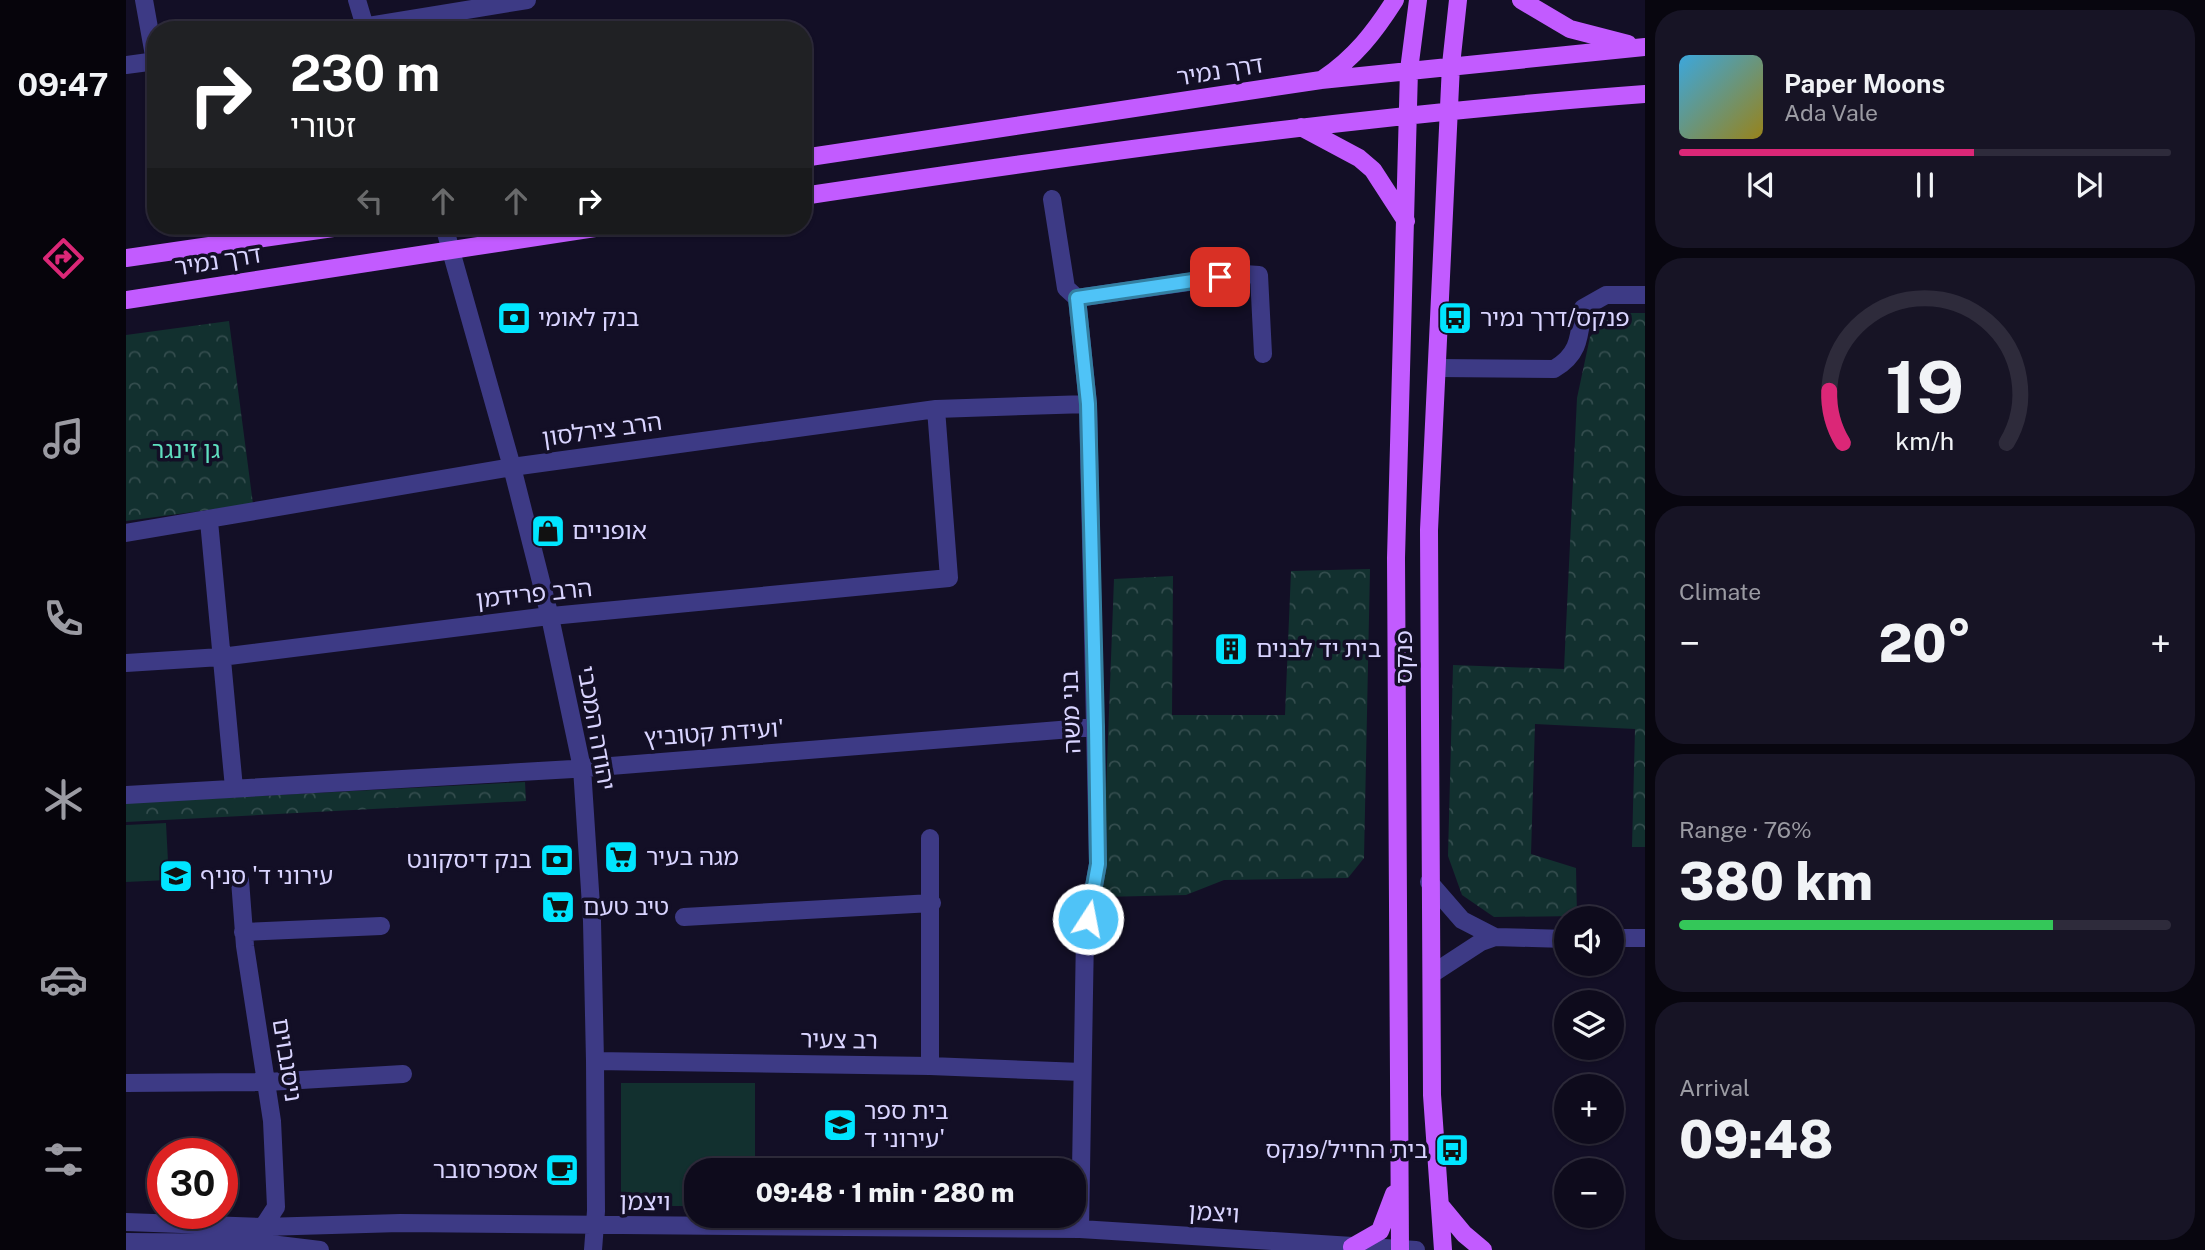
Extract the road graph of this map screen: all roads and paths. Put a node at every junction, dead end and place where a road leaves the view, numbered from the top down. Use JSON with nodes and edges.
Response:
{"nodes":[{"id":1,"x":144,"y":0,"type":"edge"},
{"id":2,"x":357,"y":0,"type":"edge"},
{"id":3,"x":446,"y":0,"type":"edge"},
{"id":4,"x":527,"y":0,"type":"edge"},
{"id":5,"x":1395,"y":0,"type":"edge"},
{"id":6,"x":1418,"y":0,"type":"edge"},
{"id":7,"x":1458,"y":0,"type":"edge"},
{"id":8,"x":1521,"y":0,"type":"edge"},
{"id":9,"x":433,"y":14,"type":"junction"},
{"id":10,"x":148,"y":21,"type":"edge"},
{"id":11,"x":364,"y":21,"type":"edge"},
{"id":12,"x":400,"y":21,"type":"edge"},
{"id":13,"x":1645,"y":47,"type":"edge"},
{"id":14,"x":147,"y":62,"type":"edge"},
{"id":15,"x":126,"y":65,"type":"edge"},
{"id":16,"x":1451,"y":65,"type":"junction"},
{"id":17,"x":1409,"y":70,"type":"junction"},
{"id":18,"x":1321,"y":80,"type":"junction"},
{"id":19,"x":1645,"y":94,"type":"edge"},
{"id":20,"x":1449,"y":113,"type":"junction"},
{"id":21,"x":1408,"y":118,"type":"junction"},
{"id":22,"x":1301,"y":127,"type":"junction"},
{"id":23,"x":812,"y":157,"type":"edge"},
{"id":24,"x":812,"y":195,"type":"edge"},
{"id":25,"x":1052,"y":199,"type":"dead end"},
{"id":26,"x":1406,"y":221,"type":"junction"},
{"id":27,"x":285,"y":235,"type":"edge"},
{"id":28,"x":447,"y":235,"type":"edge"},
{"id":29,"x":547,"y":235,"type":"edge"},
{"id":30,"x":452,"y":249,"type":"junction"},
{"id":31,"x":126,"y":258,"type":"edge"},
{"id":32,"x":1645,"y":295,"type":"edge"},
{"id":33,"x":1077,"y":298,"type":"junction"},
{"id":34,"x":126,"y":300,"type":"edge"},
{"id":35,"x":1263,"y":354,"type":"dead end"},
{"id":36,"x":1438,"y":368,"type":"junction"},
{"id":37,"x":1088,"y":404,"type":"junction"},
{"id":38,"x":936,"y":408,"type":"junction"},
{"id":39,"x":512,"y":467,"type":"junction"},
{"id":40,"x":209,"y":521,"type":"junction"},
{"id":41,"x":126,"y":533,"type":"edge"},
{"id":42,"x":550,"y":617,"type":"junction"},
{"id":43,"x":221,"y":657,"type":"junction"},
{"id":44,"x":126,"y":663,"type":"edge"},
{"id":45,"x":1096,"y":727,"type":"junction"},
{"id":46,"x":582,"y":768,"type":"junction"},
{"id":47,"x":234,"y":788,"type":"junction"},
{"id":48,"x":126,"y":795,"type":"edge"},
{"id":49,"x":930,"y":838,"type":"dead end"},
{"id":50,"x":240,"y":880,"type":"dead end"},
{"id":51,"x":1429,"y":883,"type":"junction"},
{"id":52,"x":932,"y":904,"type":"junction"},
{"id":53,"x":684,"y":917,"type":"dead end"},
{"id":54,"x":381,"y":926,"type":"dead end"},
{"id":55,"x":243,"y":932,"type":"junction"},
{"id":56,"x":1495,"y":937,"type":"junction"},
{"id":57,"x":1624,"y":938,"type":"edge"},
{"id":58,"x":1554,"y":939,"type":"edge"},
{"id":59,"x":1645,"y":939,"type":"edge"},
{"id":60,"x":1432,"y":974,"type":"junction"},
{"id":61,"x":595,"y":1061,"type":"junction"},
{"id":62,"x":930,"y":1066,"type":"junction"},
{"id":63,"x":1082,"y":1072,"type":"junction"},
{"id":64,"x":404,"y":1074,"type":"dead end"},
{"id":65,"x":267,"y":1082,"type":"junction"},
{"id":66,"x":126,"y":1083,"type":"edge"},
{"id":67,"x":1399,"y":1170,"type":"junction"},
{"id":68,"x":1440,"y":1205,"type":"junction"},
{"id":69,"x":126,"y":1222,"type":"edge"},
{"id":70,"x":590,"y":1226,"type":"junction"},
{"id":71,"x":1080,"y":1229,"type":"junction"},
{"id":72,"x":263,"y":1235,"type":"junction"},
{"id":73,"x":138,"y":1244,"type":"edge"},
{"id":74,"x":1352,"y":1247,"type":"junction"},
{"id":75,"x":320,"y":1250,"type":"edge"},
{"id":76,"x":591,"y":1250,"type":"edge"},
{"id":77,"x":1405,"y":1250,"type":"edge"},
{"id":78,"x":1443,"y":1250,"type":"edge"},
{"id":79,"x":1483,"y":1250,"type":"edge"}],
"edges":[{"from":1,"to":10,"type":"street"},
{"from":2,"to":11,"type":"street"},
{"from":3,"to":9,"type":"street"},
{"from":4,"to":9,"type":"street"},
{"from":5,"to":18,"type":"main road"},
{"from":6,"to":17,"type":"main road","name":"פנקס"},
{"from":7,"to":16,"type":"main road","name":"פנקס"},
{"from":8,"to":13,"type":"main road"},
{"from":9,"to":12,"type":"street"},
{"from":13,"to":16,"type":"main road","name":"דרך נמיר"},
{"from":14,"to":15,"type":"street"},
{"from":16,"to":17,"type":"main road","name":"דרך נמיר"},
{"from":16,"to":20,"type":"main road","name":"פנקס"},
{"from":17,"to":18,"type":"main road","name":"דרך נמיר"},
{"from":17,"to":21,"type":"main road","name":"פנקס"},
{"from":18,"to":23,"type":"main road","name":"דרך נמיר"},
{"from":19,"to":20,"type":"main road"},
{"from":20,"to":21,"type":"main road"},
{"from":20,"to":36,"type":"main road","name":"פנקס"},
{"from":21,"to":22,"type":"main road"},
{"from":21,"to":26,"type":"main road","name":"פנקס"},
{"from":22,"to":24,"type":"main road"},
{"from":22,"to":26,"type":"main road"},
{"from":25,"to":33,"type":"street","name":"בני משה"},
{"from":26,"to":67,"type":"main road","name":"פנקס"},
{"from":27,"to":31,"type":"main road","name":"דרך נמיר"},
{"from":28,"to":30,"type":"street","name":"יהודה המכבי"},
{"from":29,"to":30,"type":"main road","name":"דרך נמיר"},
{"from":30,"to":34,"type":"main road","name":"דרך נמיר"},
{"from":30,"to":39,"type":"street","name":"יהודה המכבי"},
{"from":32,"to":36,"type":"street"},
{"from":33,"to":35,"type":"street"},
{"from":33,"to":37,"type":"street","name":"בני משה"},
{"from":36,"to":51,"type":"main road","name":"פנקס"},
{"from":37,"to":38,"type":"street","name":"הרב צירלסון"},
{"from":37,"to":45,"type":"street","name":"בני משה"},
{"from":38,"to":39,"type":"street","name":"הרב צירלסון"},
{"from":38,"to":42,"type":"street","name":"הרב פרידמן"},
{"from":39,"to":40,"type":"street","name":"הרב צירלסון"},
{"from":39,"to":42,"type":"street","name":"יהודה המכבי"},
{"from":40,"to":41,"type":"street","name":"הרב צירלסון"},
{"from":40,"to":43,"type":"street"},
{"from":42,"to":43,"type":"street","name":"הרב פרידמן"},
{"from":42,"to":46,"type":"street","name":"יהודה המכבי"},
{"from":43,"to":44,"type":"street","name":"הרב פרידמן"},
{"from":43,"to":47,"type":"street"},
{"from":45,"to":46,"type":"street","name":"ועידת קטוביץ'"},
{"from":45,"to":63,"type":"street","name":"בני משה"},
{"from":46,"to":47,"type":"street","name":"ועידת קטוביץ'"},
{"from":46,"to":61,"type":"street","name":"יהודה המכבי"},
{"from":47,"to":48,"type":"street","name":"ועידת קטוביץ'"},
{"from":49,"to":52,"type":"street"},
{"from":50,"to":55,"type":"street","name":"ניסנבוים"},
{"from":51,"to":56,"type":"street"},
{"from":51,"to":60,"type":"main road","name":"פנקס"},
{"from":52,"to":53,"type":"street"},
{"from":52,"to":62,"type":"street"},
{"from":54,"to":55,"type":"street"},
{"from":55,"to":65,"type":"street","name":"ניסנבוים"},
{"from":56,"to":58,"type":"street"},
{"from":56,"to":60,"type":"street"},
{"from":57,"to":59,"type":"street"},
{"from":60,"to":68,"type":"main road","name":"פנקס"},
{"from":61,"to":62,"type":"street","name":"רב צעיר"},
{"from":61,"to":70,"type":"street","name":"יהודה המכבי"},
{"from":62,"to":63,"type":"street","name":"רב צעיר"},
{"from":63,"to":71,"type":"street","name":"בני משה"},
{"from":64,"to":65,"type":"street"},
{"from":65,"to":66,"type":"street"},
{"from":65,"to":72,"type":"street","name":"ניסנבוים"},
{"from":67,"to":74,"type":"main road"},
{"from":67,"to":77,"type":"main road","name":"פנקס"},
{"from":68,"to":78,"type":"main road","name":"פנקס"},
{"from":68,"to":79,"type":"main road"},
{"from":69,"to":72,"type":"street","name":"ויצמן"},
{"from":70,"to":71,"type":"street","name":"ויצמן"},
{"from":70,"to":72,"type":"street","name":"ויצמן"},
{"from":70,"to":76,"type":"street","name":"יהודה המכבי"},
{"from":71,"to":74,"type":"street","name":"ויצמן"},
{"from":72,"to":73,"type":"street","name":"ויצמן"},
{"from":72,"to":75,"type":"street","name":"ויצמן"},
{"from":74,"to":77,"type":"street","name":"ויצמן"}]}
